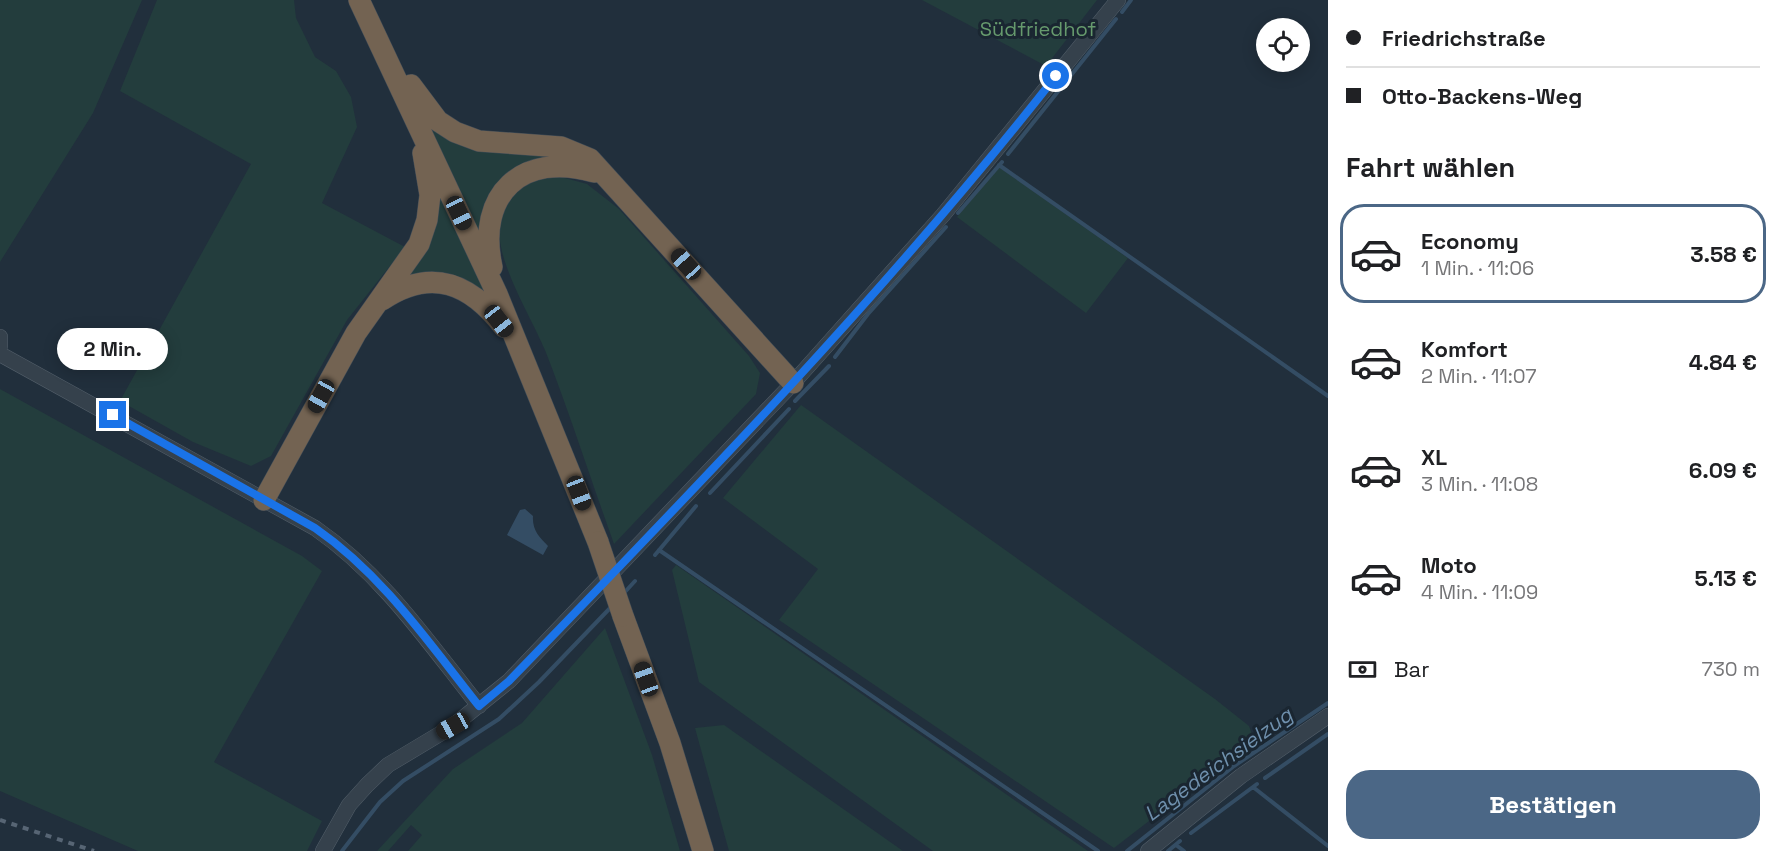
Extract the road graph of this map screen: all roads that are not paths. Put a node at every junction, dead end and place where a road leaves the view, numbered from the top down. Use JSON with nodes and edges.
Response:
{"nodes":[{"id":1,"x":359,"y":0,"type":"edge"},
{"id":2,"x":1118,"y":0,"type":"edge"},
{"id":3,"x":370,"y":21,"type":"junction"},
{"id":4,"x":412,"y":110,"type":"junction"},
{"id":5,"x":606,"y":176,"type":"junction"},
{"id":6,"x":497,"y":294,"type":"junction"},
{"id":7,"x":374,"y":306,"type":"junction"},
{"id":8,"x":0,"y":337,"type":"edge"},
{"id":9,"x":0,"y":346,"type":"edge"},
{"id":10,"x":520,"y":348,"type":"junction"},
{"id":11,"x":0,"y":354,"type":"edge"},
{"id":12,"x":793,"y":383,"type":"junction"},
{"id":13,"x":264,"y":500,"type":"junction"},
{"id":14,"x":479,"y":706,"type":"junction"},
{"id":15,"x":1328,"y":716,"type":"edge"},
{"id":16,"x":322,"y":851,"type":"edge"},
{"id":17,"x":703,"y":851,"type":"edge"},
{"id":18,"x":1148,"y":851,"type":"edge"}],
"edges":[{"from":1,"to":3,"type":"highway"},
{"from":2,"to":12,"type":"street"},
{"from":3,"to":4,"type":"highway"},
{"from":3,"to":5,"type":"highway"},
{"from":4,"to":6,"type":"highway"},
{"from":4,"to":7,"type":"highway"},
{"from":5,"to":6,"type":"highway"},
{"from":5,"to":12,"type":"highway"},
{"from":6,"to":10,"type":"highway"},
{"from":7,"to":10,"type":"highway"},
{"from":7,"to":13,"type":"highway"},
{"from":8,"to":9,"type":"street"},
{"from":10,"to":17,"type":"highway","bridge":true},
{"from":11,"to":13,"type":"street"},
{"from":12,"to":14,"type":"street"},
{"from":13,"to":14,"type":"street"},
{"from":14,"to":16,"type":"street"},
{"from":15,"to":18,"type":"street"}]}
